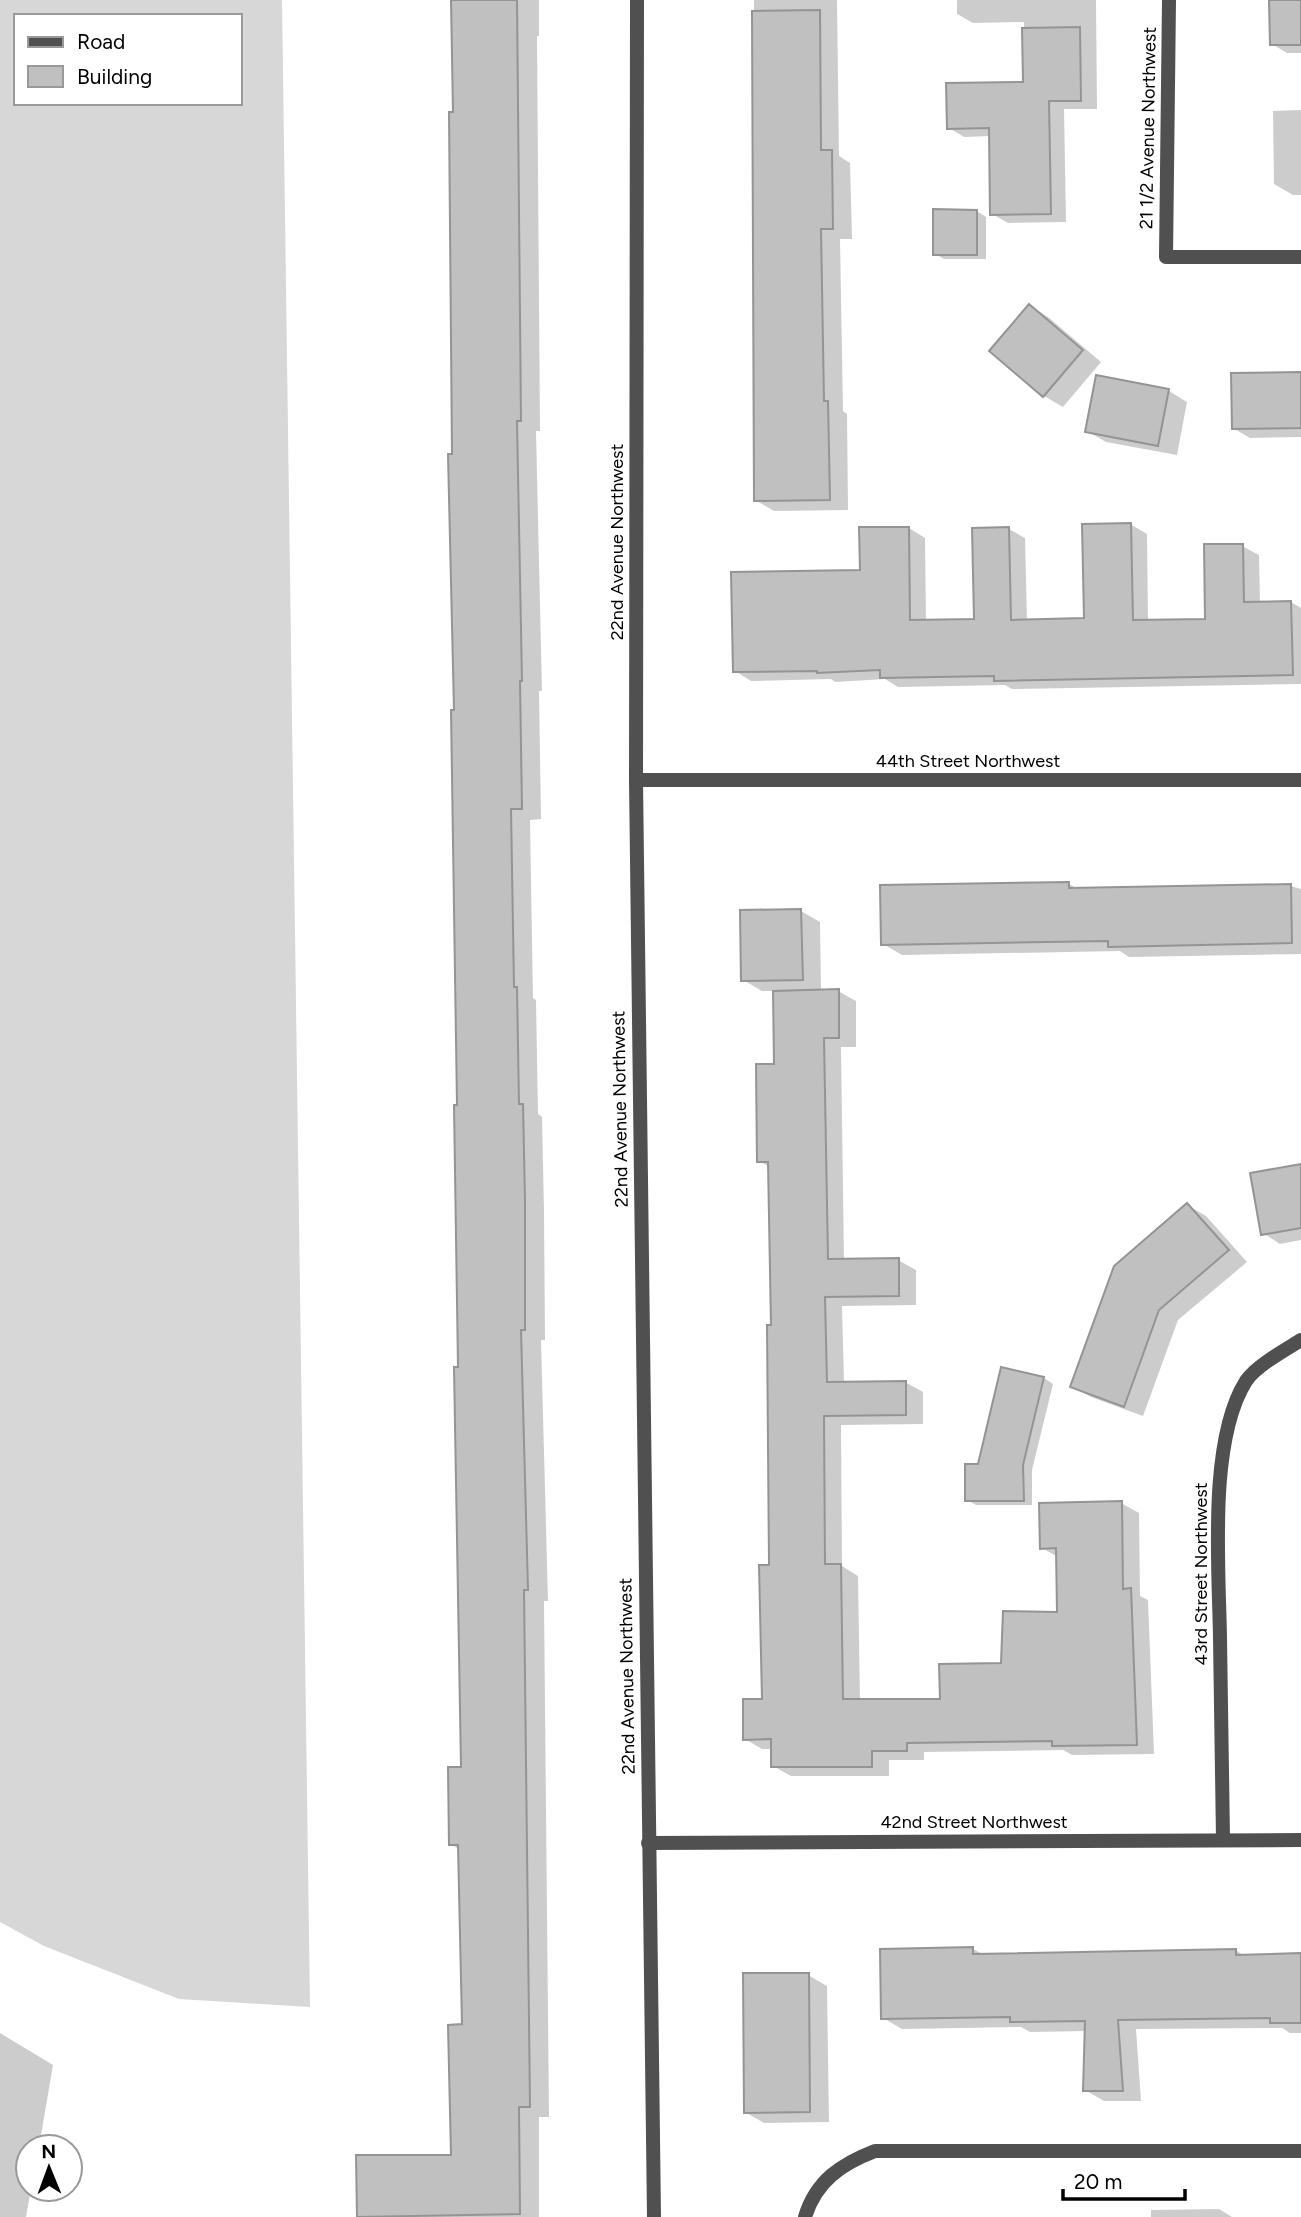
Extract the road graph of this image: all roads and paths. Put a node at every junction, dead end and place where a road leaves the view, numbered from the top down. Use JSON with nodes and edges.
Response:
{"nodes":[{"id":1,"x":637,"y":0,"type":"edge"},
{"id":2,"x":1169,"y":0,"type":"edge"},
{"id":3,"x":1301,"y":257,"type":"edge"},
{"id":4,"x":636,"y":780,"type":"junction"},
{"id":5,"x":1301,"y":780,"type":"edge"},
{"id":6,"x":1301,"y":1340,"type":"edge"},
{"id":7,"x":1223,"y":1839,"type":"junction"},
{"id":8,"x":1301,"y":1840,"type":"edge"},
{"id":9,"x":648,"y":1843,"type":"junction"},
{"id":10,"x":1301,"y":2151,"type":"edge"},
{"id":11,"x":654,"y":2217,"type":"edge"},
{"id":12,"x":806,"y":2217,"type":"edge"}],
"edges":[{"from":1,"to":4,"type":"street","name":"22nd Avenue Northwest"},
{"from":2,"to":3,"type":"street","name":"21 1/2 Avenue Northwest"},
{"from":4,"to":5,"type":"street","name":"44th Street Northwest"},
{"from":4,"to":9,"type":"street","name":"22nd Avenue Northwest"},
{"from":6,"to":7,"type":"street","name":"43rd Street Northwest"},
{"from":7,"to":8,"type":"street","name":"42nd Street Northwest"},
{"from":7,"to":9,"type":"street","name":"42nd Street Northwest"},
{"from":9,"to":11,"type":"street","name":"22nd Avenue Northwest"},
{"from":10,"to":12,"type":"street"}]}
